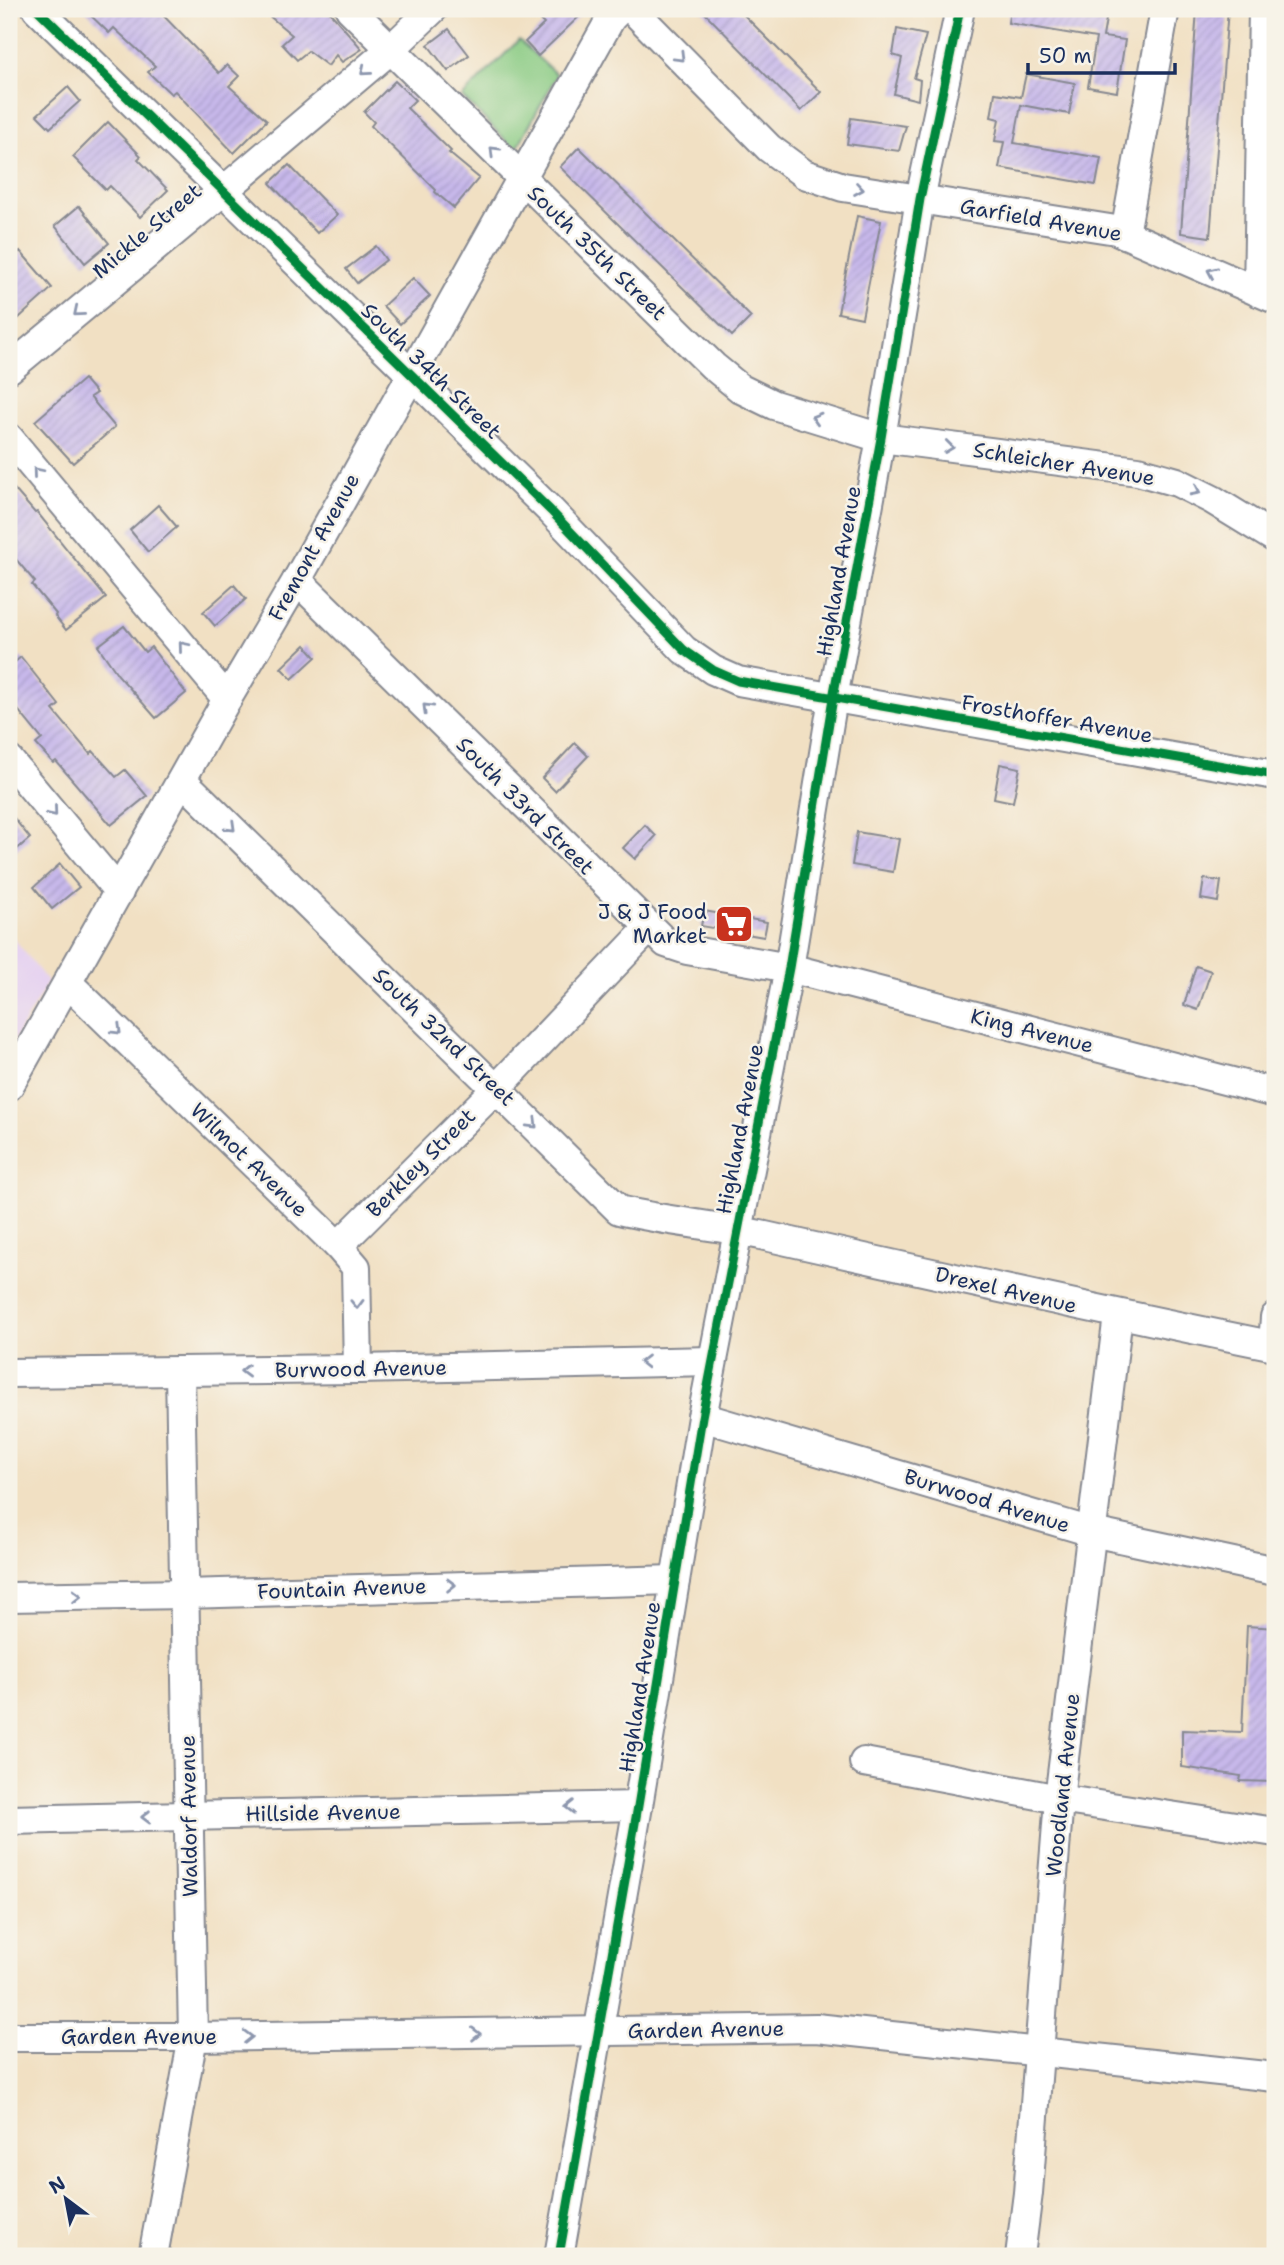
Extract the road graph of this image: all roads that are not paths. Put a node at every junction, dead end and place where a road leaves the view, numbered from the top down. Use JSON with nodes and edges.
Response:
{"nodes":[{"id":1,"x":37,"y":9,"type":"edge"},
{"id":2,"x":350,"y":9,"type":"edge"},
{"id":3,"x":433,"y":9,"type":"edge"},
{"id":4,"x":620,"y":9,"type":"edge"},
{"id":5,"x":632,"y":9,"type":"edge"},
{"id":6,"x":960,"y":9,"type":"edge"},
{"id":7,"x":1165,"y":9,"type":"edge"},
{"id":8,"x":1264,"y":9,"type":"edge"},
{"id":9,"x":391,"y":49,"type":"junction"},
{"id":10,"x":522,"y":179,"type":"junction"},
{"id":11,"x":222,"y":192,"type":"junction"},
{"id":12,"x":920,"y":199,"type":"junction"},
{"id":13,"x":1125,"y":234,"type":"junction"},
{"id":14,"x":1266,"y":296,"type":"edge"},
{"id":15,"x":9,"y":369,"type":"edge"},
{"id":16,"x":410,"y":375,"type":"junction"},
{"id":17,"x":9,"y":438,"type":"edge"},
{"id":18,"x":881,"y":438,"type":"junction"},
{"id":19,"x":1275,"y":538,"type":"edge"},
{"id":20,"x":297,"y":580,"type":"junction"},
{"id":21,"x":833,"y":698,"type":"junction"},
{"id":22,"x":227,"y":699,"type":"junction"},
{"id":23,"x":9,"y":760,"type":"edge"},
{"id":24,"x":1275,"y":775,"type":"edge"},
{"id":25,"x":182,"y":780,"type":"junction"},
{"id":26,"x":119,"y":892,"type":"junction"},
{"id":27,"x":649,"y":928,"type":"junction"},
{"id":28,"x":789,"y":968,"type":"junction"},
{"id":29,"x":68,"y":983,"type":"junction"},
{"id":30,"x":9,"y":1086,"type":"edge"},
{"id":31,"x":496,"y":1088,"type":"junction"},
{"id":32,"x":1275,"y":1093,"type":"edge"},
{"id":33,"x":738,"y":1230,"type":"junction"},
{"id":34,"x":338,"y":1246,"type":"junction"},
{"id":35,"x":1118,"y":1315,"type":"junction"},
{"id":36,"x":1275,"y":1317,"type":"edge"},
{"id":37,"x":1274,"y":1345,"type":"edge"},
{"id":38,"x":712,"y":1361,"type":"junction"},
{"id":39,"x":358,"y":1369,"type":"junction"},
{"id":40,"x":180,"y":1372,"type":"junction"},
{"id":41,"x":9,"y":1373,"type":"edge"},
{"id":42,"x":702,"y":1417,"type":"junction"},
{"id":43,"x":1092,"y":1532,"type":"junction"},
{"id":44,"x":1275,"y":1571,"type":"edge"},
{"id":45,"x":675,"y":1580,"type":"junction"},
{"id":46,"x":186,"y":1594,"type":"junction"},
{"id":47,"x":9,"y":1597,"type":"edge"},
{"id":48,"x":864,"y":1762,"type":"dead end"},
{"id":49,"x":1059,"y":1799,"type":"junction"},
{"id":50,"x":638,"y":1806,"type":"junction"},
{"id":51,"x":190,"y":1816,"type":"junction"},
{"id":52,"x":9,"y":1819,"type":"edge"},
{"id":53,"x":1275,"y":1832,"type":"edge"},
{"id":54,"x":597,"y":2032,"type":"junction"},
{"id":55,"x":9,"y":2037,"type":"edge"},
{"id":56,"x":192,"y":2037,"type":"junction"},
{"id":57,"x":1039,"y":2053,"type":"junction"},
{"id":58,"x":1275,"y":2077,"type":"edge"},
{"id":59,"x":153,"y":2256,"type":"edge"},
{"id":60,"x":559,"y":2256,"type":"edge"},
{"id":61,"x":1020,"y":2256,"type":"edge"}],
"edges":[{"from":1,"to":11,"type":"street","name":"South 34th Street"},
{"from":2,"to":9,"type":"street","name":"South 35th Street"},
{"from":3,"to":9,"type":"street","name":"Mickle Street"},
{"from":4,"to":10,"type":"street","name":"Fremont Avenue"},
{"from":5,"to":12,"type":"street","name":"Garfield Avenue","one_way":true},
{"from":6,"to":12,"type":"street","name":"Highland Avenue"},
{"from":7,"to":13,"type":"street"},
{"from":8,"to":14,"type":"street"},
{"from":10,"to":9,"type":"street","name":"South 35th Street","one_way":true},
{"from":9,"to":11,"type":"street","name":"Mickle Street","one_way":true},
{"from":10,"to":16,"type":"street","name":"Fremont Avenue"},
{"from":18,"to":10,"type":"street","name":"South 35th Street","one_way":true},
{"from":11,"to":15,"type":"street","name":"Mickle Street","one_way":true},
{"from":11,"to":16,"type":"street","name":"South 34th Street"},
{"from":12,"to":13,"type":"street","name":"Garfield Avenue"},
{"from":12,"to":18,"type":"street","name":"Highland Avenue"},
{"from":14,"to":13,"type":"street","name":"Garfield Avenue","one_way":true},
{"from":16,"to":20,"type":"street","name":"Fremont Avenue"},
{"from":16,"to":21,"type":"street","name":"South 34th Street"},
{"from":22,"to":17,"type":"street","one_way":true},
{"from":18,"to":19,"type":"street","name":"Schleicher Avenue","one_way":true},
{"from":18,"to":21,"type":"street","name":"Highland Avenue"},
{"from":20,"to":22,"type":"street","name":"Fremont Avenue"},
{"from":27,"to":20,"type":"street","name":"South 33rd Street","one_way":true},
{"from":21,"to":24,"type":"street","name":"Frosthoffer Avenue"},
{"from":21,"to":28,"type":"street","name":"Highland Avenue"},
{"from":22,"to":25,"type":"street","name":"Fremont Avenue"},
{"from":23,"to":26,"type":"street","one_way":true},
{"from":25,"to":26,"type":"street","name":"Fremont Avenue"},
{"from":25,"to":31,"type":"street","name":"South 32nd Street","one_way":true},
{"from":26,"to":29,"type":"street","name":"Fremont Avenue"},
{"from":27,"to":28,"type":"street","name":"South 33rd Street"},
{"from":27,"to":31,"type":"street","name":"Berkley Street"},
{"from":28,"to":32,"type":"street","name":"King Avenue"},
{"from":28,"to":33,"type":"street","name":"Highland Avenue"},
{"from":29,"to":30,"type":"street","name":"Fremont Avenue"},
{"from":29,"to":34,"type":"street","name":"Wilmot Avenue","one_way":true},
{"from":31,"to":33,"type":"street","name":"South 32nd Street","one_way":true},
{"from":31,"to":34,"type":"street","name":"Berkley Street"},
{"from":33,"to":35,"type":"street","name":"Drexel Avenue"},
{"from":33,"to":38,"type":"street","name":"Highland Avenue"},
{"from":34,"to":39,"type":"street","name":"Wilmot Avenue","one_way":true},
{"from":35,"to":37,"type":"street","name":"Drexel Avenue"},
{"from":35,"to":43,"type":"street","name":"Woodland Avenue"},
{"from":36,"to":37,"type":"street"},
{"from":38,"to":39,"type":"street","name":"Burwood Avenue","one_way":true},
{"from":38,"to":42,"type":"street","name":"Highland Avenue"},
{"from":39,"to":40,"type":"street","name":"Burwood Avenue","one_way":true},
{"from":40,"to":41,"type":"street","name":"Burwood Avenue"},
{"from":40,"to":46,"type":"street","name":"Waldorf Avenue"},
{"from":42,"to":43,"type":"street","name":"Burwood Avenue"},
{"from":42,"to":45,"type":"street","name":"Highland Avenue"},
{"from":43,"to":44,"type":"street","name":"Burwood Avenue"},
{"from":43,"to":49,"type":"street","name":"Woodland Avenue"},
{"from":46,"to":45,"type":"street","name":"Fountain Avenue","one_way":true},
{"from":45,"to":50,"type":"street","name":"Highland Avenue"},
{"from":47,"to":46,"type":"street","name":"Fountain Avenue","one_way":true},
{"from":46,"to":51,"type":"street","name":"Waldorf Avenue"},
{"from":48,"to":49,"type":"street"},
{"from":49,"to":53,"type":"street"},
{"from":49,"to":57,"type":"street","name":"Woodland Avenue"},
{"from":50,"to":51,"type":"street","name":"Hillside Avenue","one_way":true},
{"from":50,"to":54,"type":"street","name":"Highland Avenue"},
{"from":51,"to":52,"type":"street","name":"Hillside Avenue","one_way":true},
{"from":51,"to":56,"type":"street","name":"Waldorf Avenue"},
{"from":56,"to":54,"type":"street","name":"Garden Avenue","one_way":true},
{"from":54,"to":57,"type":"street","name":"Garden Avenue"},
{"from":54,"to":60,"type":"street","name":"Highland Avenue"},
{"from":55,"to":56,"type":"street","name":"Garden Avenue"},
{"from":56,"to":59,"type":"street","name":"Waldorf Avenue"},
{"from":57,"to":58,"type":"street","name":"Garden Avenue"},
{"from":57,"to":61,"type":"street","name":"Woodland Avenue"}]}
